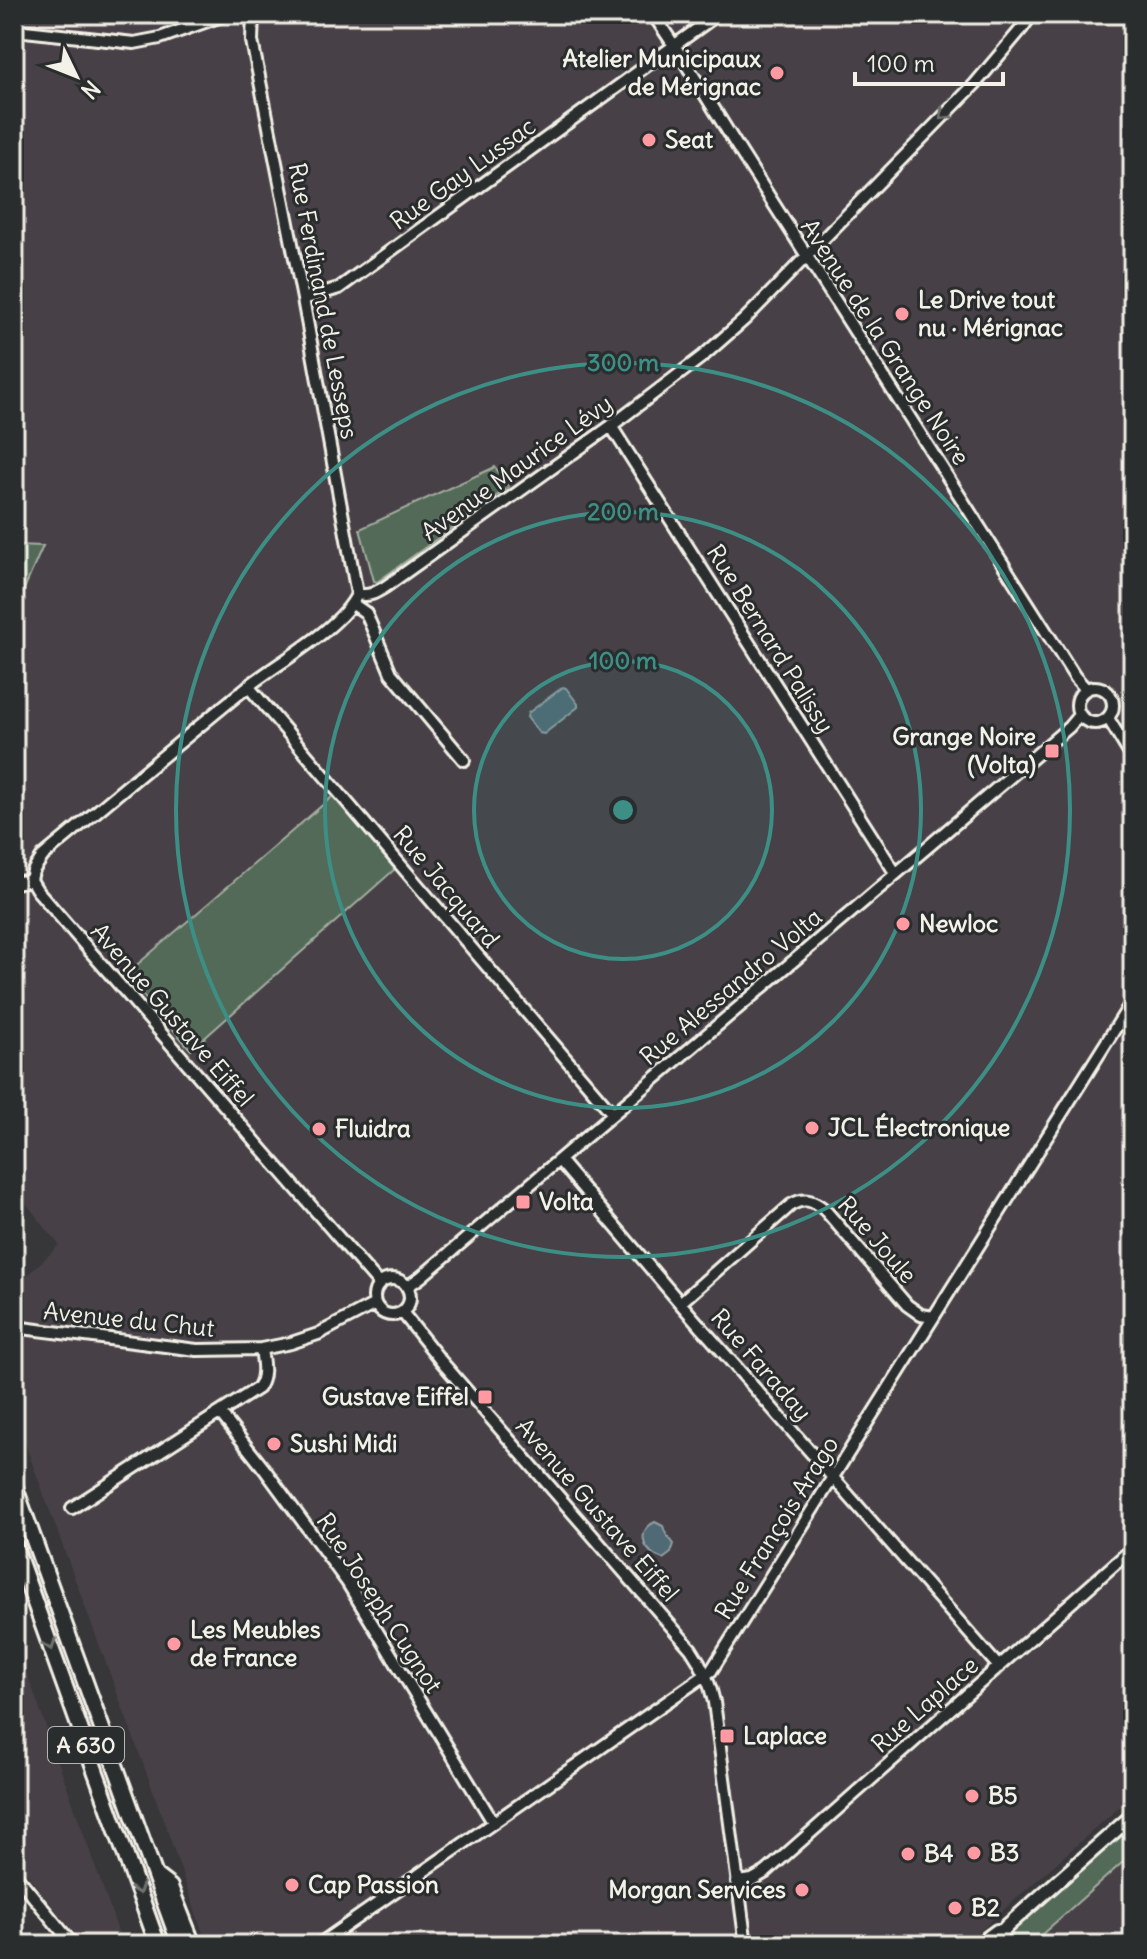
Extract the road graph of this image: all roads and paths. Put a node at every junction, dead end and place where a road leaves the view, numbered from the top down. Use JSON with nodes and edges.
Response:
{"nodes":[{"id":1,"x":227,"y":14,"type":"edge"},
{"id":2,"x":253,"y":14,"type":"edge"},
{"id":3,"x":653,"y":14,"type":"edge"},
{"id":4,"x":718,"y":14,"type":"edge"},
{"id":5,"x":1032,"y":14,"type":"edge"},
{"id":6,"x":14,"y":33,"type":"edge"},
{"id":7,"x":673,"y":45,"type":"junction"},
{"id":8,"x":807,"y":256,"type":"junction"},
{"id":9,"x":303,"y":299,"type":"junction"},
{"id":10,"x":611,"y":426,"type":"junction"},
{"id":11,"x":355,"y":599,"type":"junction"},
{"id":12,"x":248,"y":686,"type":"junction"},
{"id":13,"x":1086,"y":689,"type":"junction"},
{"id":14,"x":1079,"y":715,"type":"junction"},
{"id":15,"x":1108,"y":718,"type":"junction"},
{"id":16,"x":1133,"y":759,"type":"edge"},
{"id":17,"x":464,"y":760,"type":"dead end"},
{"id":18,"x":896,"y":874,"type":"junction"},
{"id":19,"x":31,"y":880,"type":"junction"},
{"id":20,"x":14,"y":883,"type":"edge"},
{"id":21,"x":1133,"y":1000,"type":"edge"},
{"id":22,"x":613,"y":1114,"type":"junction"},
{"id":23,"x":559,"y":1160,"type":"junction"},
{"id":24,"x":379,"y":1284,"type":"junction"},
{"id":25,"x":407,"y":1287,"type":"junction"},
{"id":26,"x":680,"y":1303,"type":"junction"},
{"id":27,"x":375,"y":1304,"type":"junction"},
{"id":28,"x":402,"y":1312,"type":"junction"},
{"id":29,"x":933,"y":1317,"type":"junction"},
{"id":30,"x":14,"y":1327,"type":"edge"},
{"id":31,"x":261,"y":1349,"type":"junction"},
{"id":32,"x":220,"y":1413,"type":"junction"},
{"id":33,"x":833,"y":1477,"type":"junction"},
{"id":34,"x":14,"y":1485,"type":"edge"},
{"id":35,"x":72,"y":1508,"type":"dead end"},
{"id":36,"x":14,"y":1545,"type":"edge"},
{"id":37,"x":1133,"y":1548,"type":"edge"},
{"id":38,"x":999,"y":1667,"type":"junction"},
{"id":39,"x":706,"y":1674,"type":"junction"},
{"id":40,"x":1133,"y":1815,"type":"edge"},
{"id":41,"x":493,"y":1822,"type":"junction"},
{"id":42,"x":14,"y":1873,"type":"edge"},
{"id":43,"x":157,"y":1877,"type":"junction"},
{"id":44,"x":737,"y":1882,"type":"junction"},
{"id":45,"x":1007,"y":1926,"type":"junction"},
{"id":46,"x":73,"y":1945,"type":"edge"},
{"id":47,"x":158,"y":1945,"type":"edge"},
{"id":48,"x":180,"y":1945,"type":"edge"},
{"id":49,"x":193,"y":1945,"type":"edge"},
{"id":50,"x":318,"y":1945,"type":"edge"},
{"id":51,"x":746,"y":1945,"type":"edge"},
{"id":52,"x":978,"y":1945,"type":"edge"},
{"id":53,"x":990,"y":1945,"type":"edge"}],
"edges":[{"from":1,"to":6,"type":"street"},
{"from":2,"to":9,"type":"street","name":"Rue Ferdinand de Lesseps"},
{"from":3,"to":7,"type":"street","name":"Avenue de la Grange Noire"},
{"from":4,"to":7,"type":"street","name":"Rue Gay Lussac"},
{"from":5,"to":8,"type":"street","name":"Avenue Maurice Lévy","one_way":true},
{"from":7,"to":8,"type":"street","name":"Avenue de la Grange Noire"},
{"from":7,"to":9,"type":"street","name":"Rue Gay Lussac"},
{"from":8,"to":10,"type":"street","name":"Avenue Maurice Lévy"},
{"from":8,"to":13,"type":"street","name":"Avenue de la Grange Noire"},
{"from":9,"to":11,"type":"street","name":"Rue Ferdinand de Lesseps"},
{"from":10,"to":11,"type":"street","name":"Avenue Maurice Lévy"},
{"from":10,"to":18,"type":"street","name":"Rue Bernard Palissy"},
{"from":11,"to":12,"type":"street","name":"Avenue Maurice Lévy"},
{"from":11,"to":17,"type":"street"},
{"from":12,"to":19,"type":"street","name":"Avenue Maurice Lévy"},
{"from":12,"to":22,"type":"street","name":"Rue Jacquard"},
{"from":13,"to":14,"type":"street"},
{"from":13,"to":15,"type":"street"},
{"from":14,"to":15,"type":"street"},
{"from":14,"to":18,"type":"street","name":"Rue Alessandro Volta"},
{"from":15,"to":16,"type":"street"},
{"from":18,"to":22,"type":"street","name":"Rue Alessandro Volta"},
{"from":19,"to":20,"type":"street"},
{"from":19,"to":24,"type":"street","name":"Avenue Gustave Eiffel"},
{"from":21,"to":29,"type":"street","name":"Rue François Arago"},
{"from":22,"to":23,"type":"street","name":"Rue Alessandro Volta"},
{"from":23,"to":25,"type":"street","name":"Rue Alessandro Volta"},
{"from":23,"to":26,"type":"street","name":"Rue Faraday"},
{"from":24,"to":25,"type":"street"},
{"from":24,"to":27,"type":"street"},
{"from":25,"to":28,"type":"street"},
{"from":26,"to":29,"type":"street","name":"Rue Joule"},
{"from":26,"to":33,"type":"street","name":"Rue Faraday"},
{"from":27,"to":28,"type":"street"},
{"from":27,"to":31,"type":"street","name":"Avenue du Chut"},
{"from":28,"to":39,"type":"street","name":"Avenue Gustave Eiffel"},
{"from":29,"to":33,"type":"street","name":"Rue François Arago"},
{"from":30,"to":31,"type":"street","name":"Avenue du Chut"},
{"from":31,"to":32,"type":"street"},
{"from":32,"to":35,"type":"street"},
{"from":32,"to":41,"type":"street","name":"Rue Joseph Cugnot"},
{"from":33,"to":38,"type":"street","name":"Rue Faraday"},
{"from":33,"to":39,"type":"street","name":"Rue François Arago"},
{"from":34,"to":43,"type":"highway","number":"A 630"},
{"from":36,"to":47,"type":"highway","number":"A 630","one_way":true},
{"from":37,"to":38,"type":"street","name":"Rue Laplace"},
{"from":38,"to":44,"type":"street","name":"Rue Laplace"},
{"from":39,"to":41,"type":"street","name":"Rue François Arago"},
{"from":39,"to":44,"type":"street","name":"Avenue Gustave Eiffel"},
{"from":40,"to":45,"type":"main road"},
{"from":41,"to":50,"type":"street","name":"Rue François Arago"},
{"from":42,"to":46,"type":"street"},
{"from":43,"to":48,"type":"highway","number":"A 630"},
{"from":43,"to":49,"type":"highway"},
{"from":44,"to":51,"type":"street","name":"Avenue Gustave Eiffel"},
{"from":45,"to":52,"type":"main road"},
{"from":45,"to":53,"type":"main road"}]}
